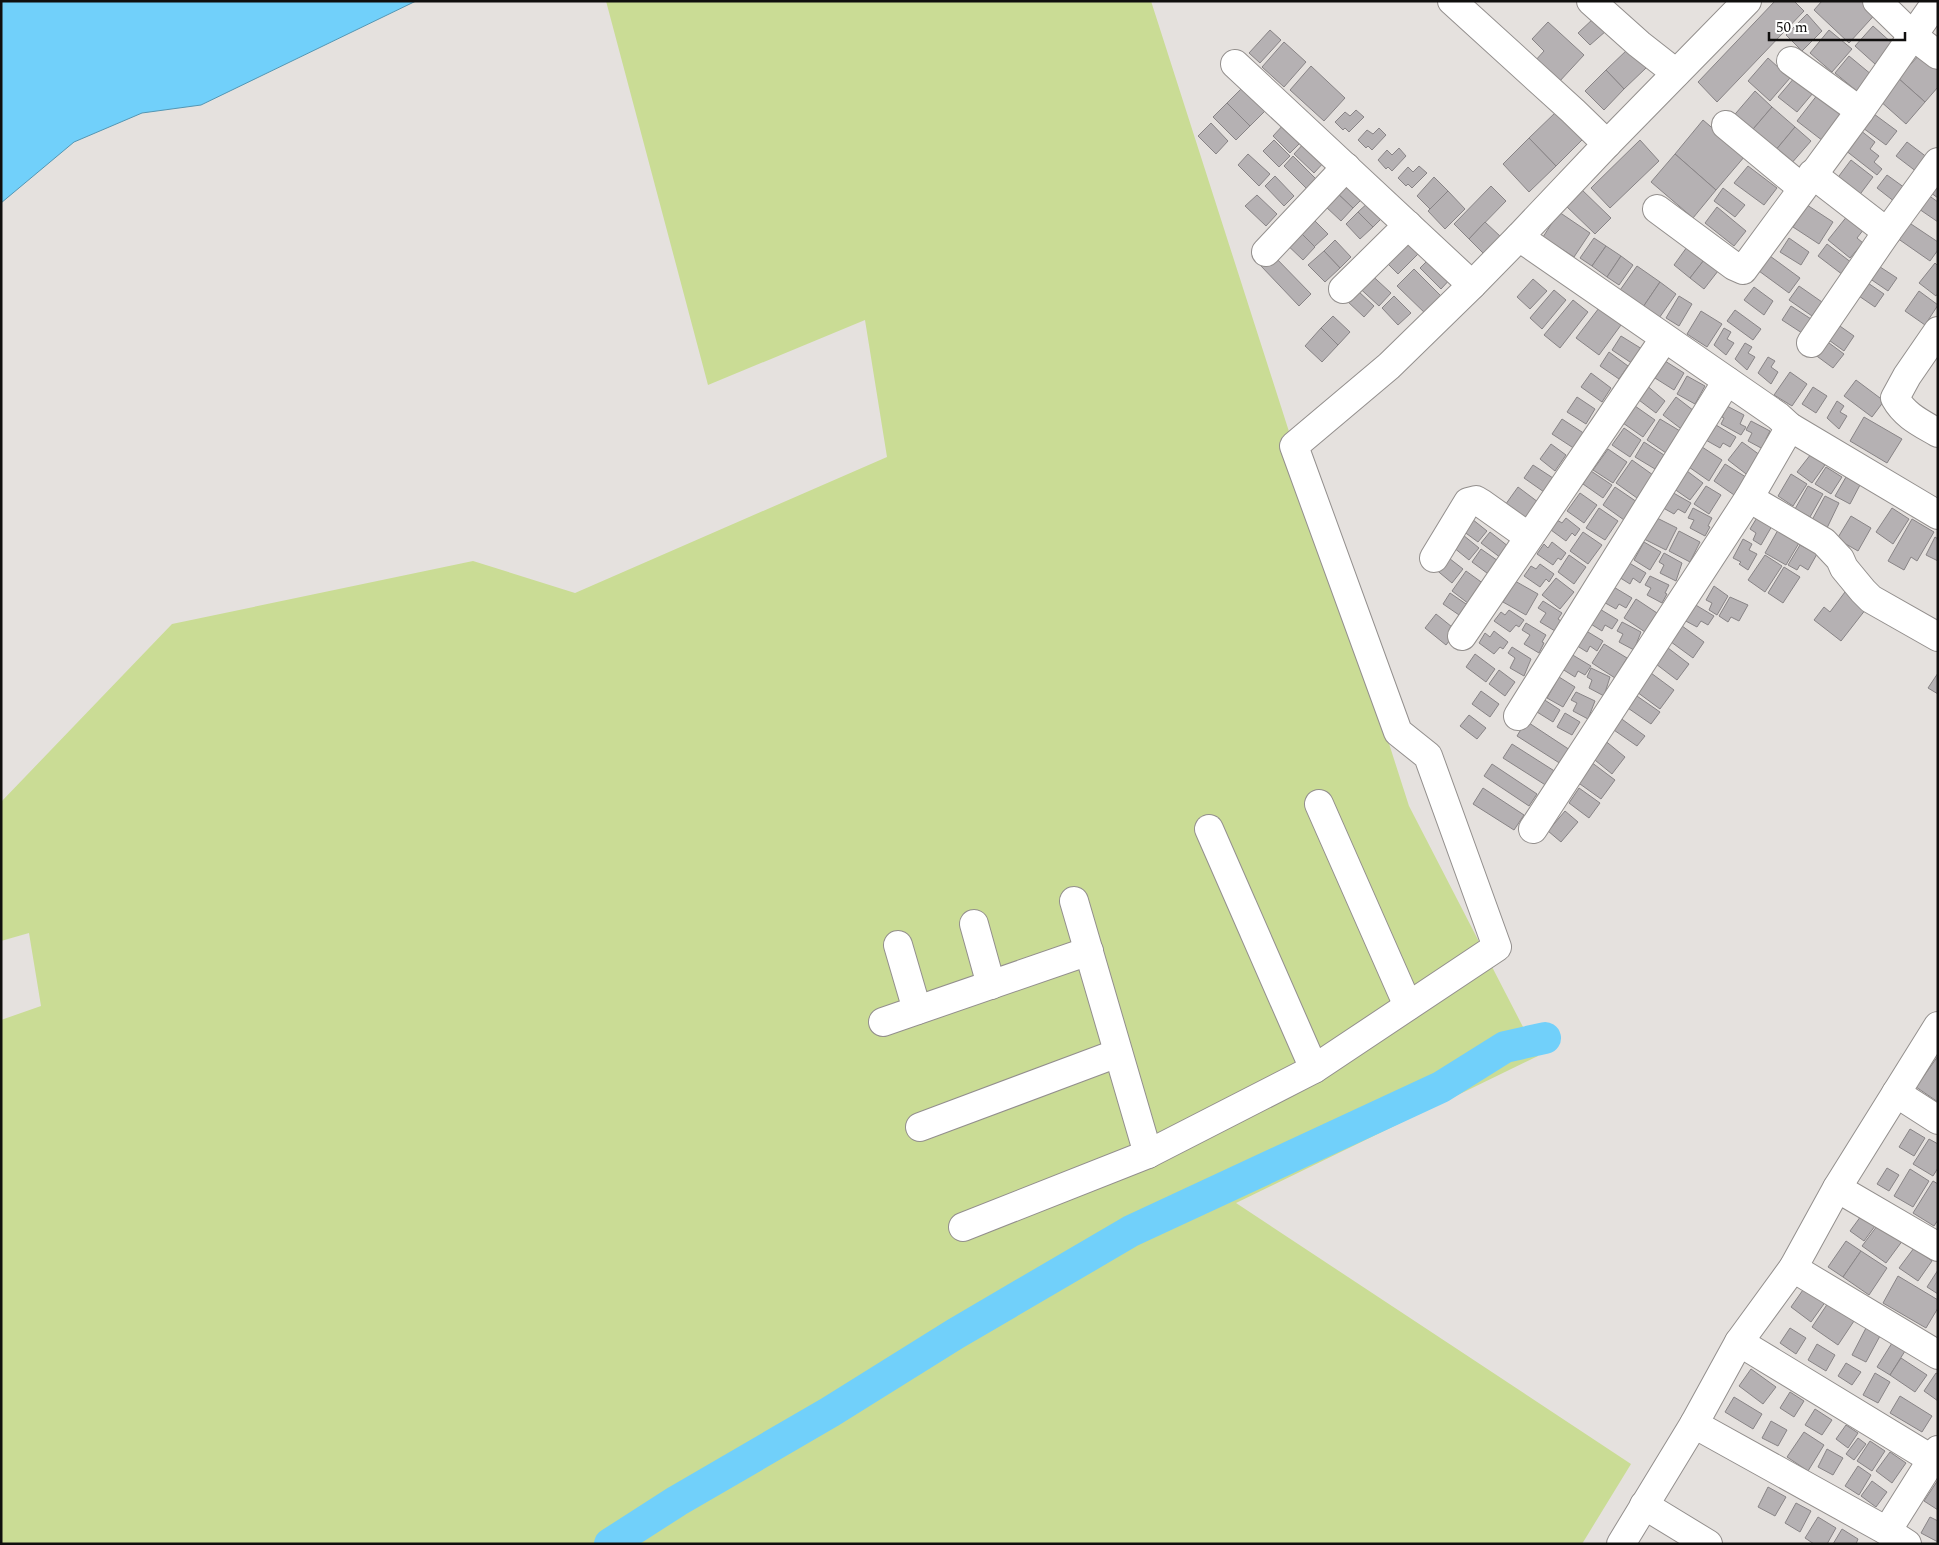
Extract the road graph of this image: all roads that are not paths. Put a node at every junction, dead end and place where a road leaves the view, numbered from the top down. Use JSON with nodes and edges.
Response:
{"nodes":[{"id":1,"x":1452,"y":1,"type":"edge"},
{"id":2,"x":1591,"y":1,"type":"edge"},
{"id":3,"x":1746,"y":1,"type":"edge"},
{"id":4,"x":1877,"y":1,"type":"edge"},
{"id":5,"x":1937,"y":1,"type":"edge"},
{"id":6,"x":1913,"y":36,"type":"junction"},
{"id":7,"x":1938,"y":55,"type":"edge"},
{"id":8,"x":1791,"y":60,"type":"dead end"},
{"id":9,"x":1235,"y":64,"type":"dead end"},
{"id":10,"x":1676,"y":73,"type":"junction"},
{"id":11,"x":1860,"y":111,"type":"junction"},
{"id":12,"x":1726,"y":125,"type":"dead end"},
{"id":13,"x":1606,"y":144,"type":"junction"},
{"id":14,"x":1938,"y":162,"type":"edge"},
{"id":15,"x":1346,"y":167,"type":"junction"},
{"id":16,"x":1807,"y":181,"type":"junction"},
{"id":17,"x":1657,"y":209,"type":"dead end"},
{"id":18,"x":1408,"y":225,"type":"junction"},
{"id":19,"x":1887,"y":232,"type":"junction"},
{"id":20,"x":1518,"y":237,"type":"junction"},
{"id":21,"x":1266,"y":252,"type":"dead end"},
{"id":22,"x":1472,"y":285,"type":"junction"},
{"id":23,"x":1343,"y":289,"type":"dead end"},
{"id":24,"x":1938,"y":331,"type":"edge"},
{"id":25,"x":1664,"y":339,"type":"junction"},
{"id":26,"x":1811,"y":343,"type":"dead end"},
{"id":27,"x":1727,"y":381,"type":"junction"},
{"id":28,"x":1790,"y":427,"type":"junction"},
{"id":29,"x":1938,"y":433,"type":"edge"},
{"id":30,"x":1750,"y":498,"type":"junction"},
{"id":31,"x":1938,"y":515,"type":"edge"},
{"id":32,"x":1529,"y":538,"type":"junction"},
{"id":33,"x":1434,"y":558,"type":"dead end"},
{"id":34,"x":1462,"y":636,"type":"dead end"},
{"id":35,"x":1938,"y":637,"type":"edge"},
{"id":36,"x":1518,"y":716,"type":"dead end"},
{"id":37,"x":1320,"y":804,"type":"dead end"},
{"id":38,"x":1209,"y":829,"type":"dead end"},
{"id":39,"x":1533,"y":829,"type":"dead end"},
{"id":40,"x":1074,"y":901,"type":"dead end"},
{"id":41,"x":974,"y":924,"type":"dead end"},
{"id":42,"x":898,"y":945,"type":"dead end"},
{"id":43,"x":1089,"y":951,"type":"junction"},
{"id":44,"x":991,"y":985,"type":"junction"},
{"id":45,"x":1408,"y":1006,"type":"junction"},
{"id":46,"x":917,"y":1010,"type":"junction"},
{"id":47,"x":884,"y":1022,"type":"dead end"},
{"id":48,"x":1938,"y":1026,"type":"edge"},
{"id":49,"x":1118,"y":1053,"type":"junction"},
{"id":50,"x":1314,"y":1069,"type":"junction"},
{"id":51,"x":1896,"y":1093,"type":"junction"},
{"id":52,"x":1938,"y":1120,"type":"edge"},
{"id":53,"x":920,"y":1128,"type":"dead end"},
{"id":54,"x":1148,"y":1154,"type":"junction"},
{"id":55,"x":1837,"y":1188,"type":"junction"},
{"id":56,"x":963,"y":1227,"type":"dead end"},
{"id":57,"x":1938,"y":1247,"type":"edge"},
{"id":58,"x":1793,"y":1268,"type":"junction"},
{"id":59,"x":1739,"y":1342,"type":"junction"},
{"id":60,"x":1938,"y":1355,"type":"edge"},
{"id":61,"x":1694,"y":1424,"type":"junction"},
{"id":62,"x":1936,"y":1458,"type":"edge"},
{"id":63,"x":1644,"y":1505,"type":"junction"},
{"id":64,"x":1897,"y":1537,"type":"edge"},
{"id":65,"x":1620,"y":1544,"type":"edge"},
{"id":66,"x":1708,"y":1544,"type":"edge"}],
"edges":[{"from":1,"to":13,"type":"street"},
{"from":2,"to":10,"type":"street"},
{"from":3,"to":10,"type":"street"},
{"from":4,"to":6,"type":"street"},
{"from":5,"to":6,"type":"street"},
{"from":6,"to":7,"type":"street"},
{"from":6,"to":11,"type":"street"},
{"from":8,"to":11,"type":"street"},
{"from":9,"to":15,"type":"street"},
{"from":10,"to":13,"type":"street"},
{"from":11,"to":16,"type":"street"},
{"from":12,"to":16,"type":"street"},
{"from":13,"to":20,"type":"street"},
{"from":14,"to":19,"type":"street"},
{"from":15,"to":18,"type":"street"},
{"from":15,"to":21,"type":"street"},
{"from":16,"to":17,"type":"street"},
{"from":16,"to":19,"type":"street"},
{"from":18,"to":22,"type":"street"},
{"from":18,"to":23,"type":"street"},
{"from":19,"to":26,"type":"street"},
{"from":20,"to":22,"type":"street"},
{"from":20,"to":25,"type":"street"},
{"from":22,"to":45,"type":"street"},
{"from":24,"to":29,"type":"street"},
{"from":25,"to":27,"type":"street"},
{"from":25,"to":32,"type":"street"},
{"from":27,"to":28,"type":"street"},
{"from":27,"to":36,"type":"street"},
{"from":28,"to":30,"type":"street"},
{"from":28,"to":31,"type":"street"},
{"from":30,"to":35,"type":"street"},
{"from":30,"to":39,"type":"street"},
{"from":32,"to":33,"type":"street"},
{"from":32,"to":34,"type":"street"},
{"from":37,"to":45,"type":"street"},
{"from":38,"to":50,"type":"street"},
{"from":40,"to":43,"type":"street"},
{"from":41,"to":44,"type":"street"},
{"from":42,"to":46,"type":"street"},
{"from":43,"to":44,"type":"street"},
{"from":43,"to":49,"type":"street"},
{"from":44,"to":46,"type":"street"},
{"from":45,"to":50,"type":"street"},
{"from":46,"to":47,"type":"street"},
{"from":48,"to":51,"type":"street"},
{"from":49,"to":53,"type":"street"},
{"from":49,"to":54,"type":"street"},
{"from":50,"to":54,"type":"street"},
{"from":51,"to":52,"type":"street"},
{"from":51,"to":55,"type":"street"},
{"from":54,"to":56,"type":"street"},
{"from":55,"to":57,"type":"street"},
{"from":55,"to":58,"type":"street"},
{"from":58,"to":59,"type":"street"},
{"from":58,"to":60,"type":"street"},
{"from":59,"to":61,"type":"street"},
{"from":59,"to":62,"type":"street"},
{"from":61,"to":63,"type":"street"},
{"from":61,"to":64,"type":"street"},
{"from":62,"to":64,"type":"street"},
{"from":63,"to":65,"type":"street"},
{"from":63,"to":66,"type":"street"}]}
